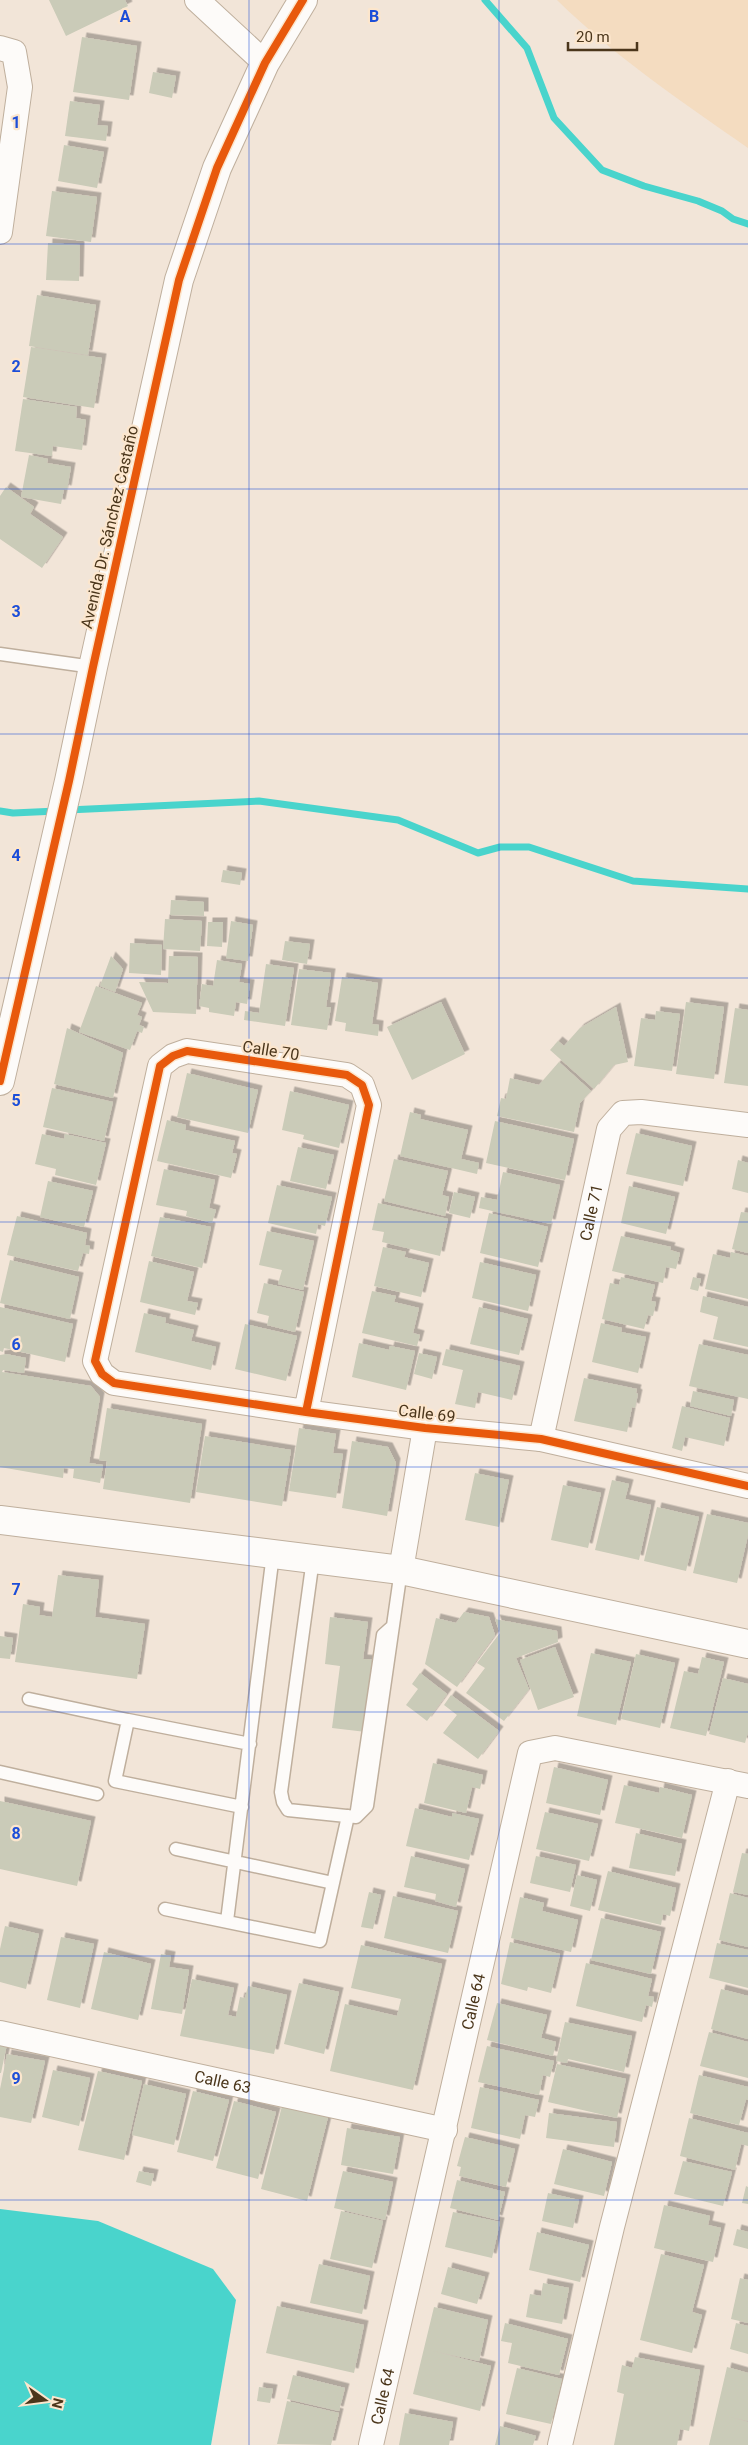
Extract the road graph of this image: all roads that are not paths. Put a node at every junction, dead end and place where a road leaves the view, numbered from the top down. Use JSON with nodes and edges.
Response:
{"nodes":[{"id":1,"x":198,"y":0,"type":"edge"},
{"id":2,"x":301,"y":4,"type":"edge"},
{"id":3,"x":0,"y":48,"type":"edge"},
{"id":4,"x":265,"y":63,"type":"junction"},
{"id":5,"x":0,"y":232,"type":"edge"},
{"id":6,"x":0,"y":654,"type":"edge"},
{"id":7,"x":93,"y":667,"type":"junction"},
{"id":8,"x":6,"y":1026,"type":"edge"},
{"id":9,"x":0,"y":1081,"type":"edge"},
{"id":10,"x":748,"y":1125,"type":"edge"},
{"id":11,"x":102,"y":1374,"type":"joint"},
{"id":12,"x":306,"y":1412,"type":"junction"},
{"id":13,"x":425,"y":1428,"type":"junction"},
{"id":14,"x":541,"y":1439,"type":"junction"},
{"id":15,"x":748,"y":1486,"type":"edge"},
{"id":16,"x":0,"y":1520,"type":"edge"},
{"id":17,"x":273,"y":1554,"type":"junction"},
{"id":18,"x":313,"y":1559,"type":"junction"},
{"id":19,"x":401,"y":1570,"type":"junction"},
{"id":20,"x":748,"y":1644,"type":"edge"},
{"id":21,"x":29,"y":1699,"type":"dead end"},
{"id":22,"x":128,"y":1720,"type":"junction"},
{"id":23,"x":250,"y":1744,"type":"junction"},
{"id":24,"x":0,"y":1772,"type":"edge"},
{"id":25,"x":738,"y":1784,"type":"edge"},
{"id":26,"x":97,"y":1794,"type":"dead end"},
{"id":27,"x":242,"y":1807,"type":"junction"},
{"id":28,"x":352,"y":1817,"type":"junction"},
{"id":29,"x":176,"y":1849,"type":"dead end"},
{"id":30,"x":235,"y":1862,"type":"junction"},
{"id":31,"x":334,"y":1883,"type":"junction"},
{"id":32,"x":165,"y":1909,"type":"dead end"},
{"id":33,"x":227,"y":1921,"type":"junction"},
{"id":34,"x":0,"y":2033,"type":"edge"},
{"id":35,"x":445,"y":2130,"type":"junction"},
{"id":36,"x":371,"y":2445,"type":"edge"},
{"id":37,"x":560,"y":2445,"type":"edge"}],
"edges":[{"from":1,"to":4,"type":"street"},
{"from":2,"to":4,"type":"street","name":"Avenida Dr. Sánchez Castaño"},
{"from":3,"to":5,"type":"street"},
{"from":4,"to":7,"type":"street","name":"Avenida Dr. Sánchez Castaño"},
{"from":6,"to":7,"type":"lane"},
{"from":7,"to":8,"type":"street","name":"Avenida Dr. Sánchez Castaño"},
{"from":8,"to":9,"type":"street","name":"Avenida Dr. Sánchez Castaño"},
{"from":10,"to":14,"type":"street","name":"Calle 71"},
{"from":11,"to":12,"type":"street","name":"Calle 69"},
{"from":11,"to":12,"type":"street","name":"Calle 70"},
{"from":12,"to":13,"type":"street","name":"Calle 69"},
{"from":13,"to":14,"type":"street","name":"Calle 69"},
{"from":13,"to":19,"type":"street"},
{"from":14,"to":15,"type":"street","name":"Calle 69"},
{"from":16,"to":17,"type":"street"},
{"from":17,"to":18,"type":"street"},
{"from":17,"to":23,"type":"lane"},
{"from":18,"to":19,"type":"street"},
{"from":18,"to":28,"type":"lane"},
{"from":19,"to":20,"type":"street"},
{"from":19,"to":28,"type":"lane"},
{"from":21,"to":22,"type":"lane"},
{"from":22,"to":23,"type":"lane"},
{"from":22,"to":27,"type":"lane"},
{"from":23,"to":27,"type":"lane"},
{"from":24,"to":26,"type":"lane"},
{"from":25,"to":35,"type":"street","name":"Calle 64"},
{"from":25,"to":37,"type":"street","name":"Calle 64"},
{"from":27,"to":30,"type":"lane"},
{"from":28,"to":31,"type":"lane"},
{"from":29,"to":30,"type":"lane"},
{"from":30,"to":31,"type":"lane"},
{"from":30,"to":33,"type":"lane"},
{"from":31,"to":33,"type":"lane"},
{"from":32,"to":33,"type":"lane"},
{"from":34,"to":35,"type":"street","name":"Calle 63"},
{"from":35,"to":36,"type":"street","name":"Calle 64"}]}
